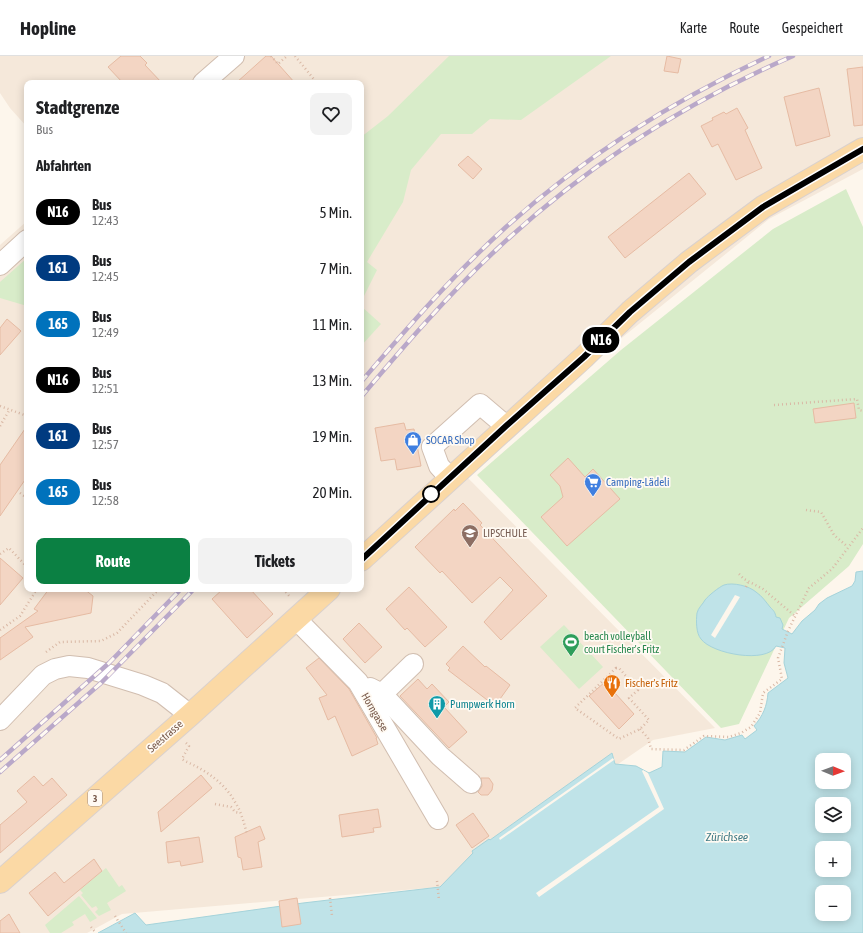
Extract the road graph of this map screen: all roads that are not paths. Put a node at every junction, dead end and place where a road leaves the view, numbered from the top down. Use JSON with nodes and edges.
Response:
{"nodes":[{"id":1,"x":234,"y":56,"type":"edge"},
{"id":2,"x":206,"y":80,"type":"edge"},
{"id":3,"x":863,"y":149,"type":"edge"},
{"id":4,"x":24,"y":243,"type":"edge"},
{"id":5,"x":0,"y":265,"type":"edge"},
{"id":6,"x":506,"y":426,"type":"junction"},
{"id":7,"x":450,"y":478,"type":"junction"},
{"id":8,"x":364,"y":557,"type":"edge"},
{"id":9,"x":324,"y":592,"type":"edge"},
{"id":10,"x":294,"y":609,"type":"junction"},
{"id":11,"x":413,"y":664,"type":"dead end"},
{"id":12,"x":358,"y":682,"type":"junction"},
{"id":13,"x":382,"y":694,"type":"junction"},
{"id":14,"x":190,"y":715,"type":"junction"},
{"id":15,"x":0,"y":720,"type":"edge"},
{"id":16,"x":471,"y":783,"type":"dead end"},
{"id":17,"x":438,"y":819,"type":"dead end"},
{"id":18,"x":0,"y":882,"type":"edge"}],
"edges":[{"from":1,"to":2,"type":"street"},
{"from":3,"to":6,"type":"main road"},
{"from":4,"to":5,"type":"street"},
{"from":6,"to":7,"type":"main road"},
{"from":6,"to":7,"type":"street"},
{"from":7,"to":8,"type":"main road"},
{"from":9,"to":10,"type":"main road","name":"Seestrasse","number":"3"},
{"from":10,"to":12,"type":"street","name":"Horngasse"},
{"from":10,"to":14,"type":"main road","name":"Seestrasse","number":"3"},
{"from":11,"to":13,"type":"street"},
{"from":12,"to":13,"type":"street"},
{"from":12,"to":17,"type":"street","name":"Horngasse"},
{"from":13,"to":16,"type":"street"},
{"from":14,"to":15,"type":"street"},
{"from":14,"to":18,"type":"main road","name":"Seestrasse","number":"3"}]}
